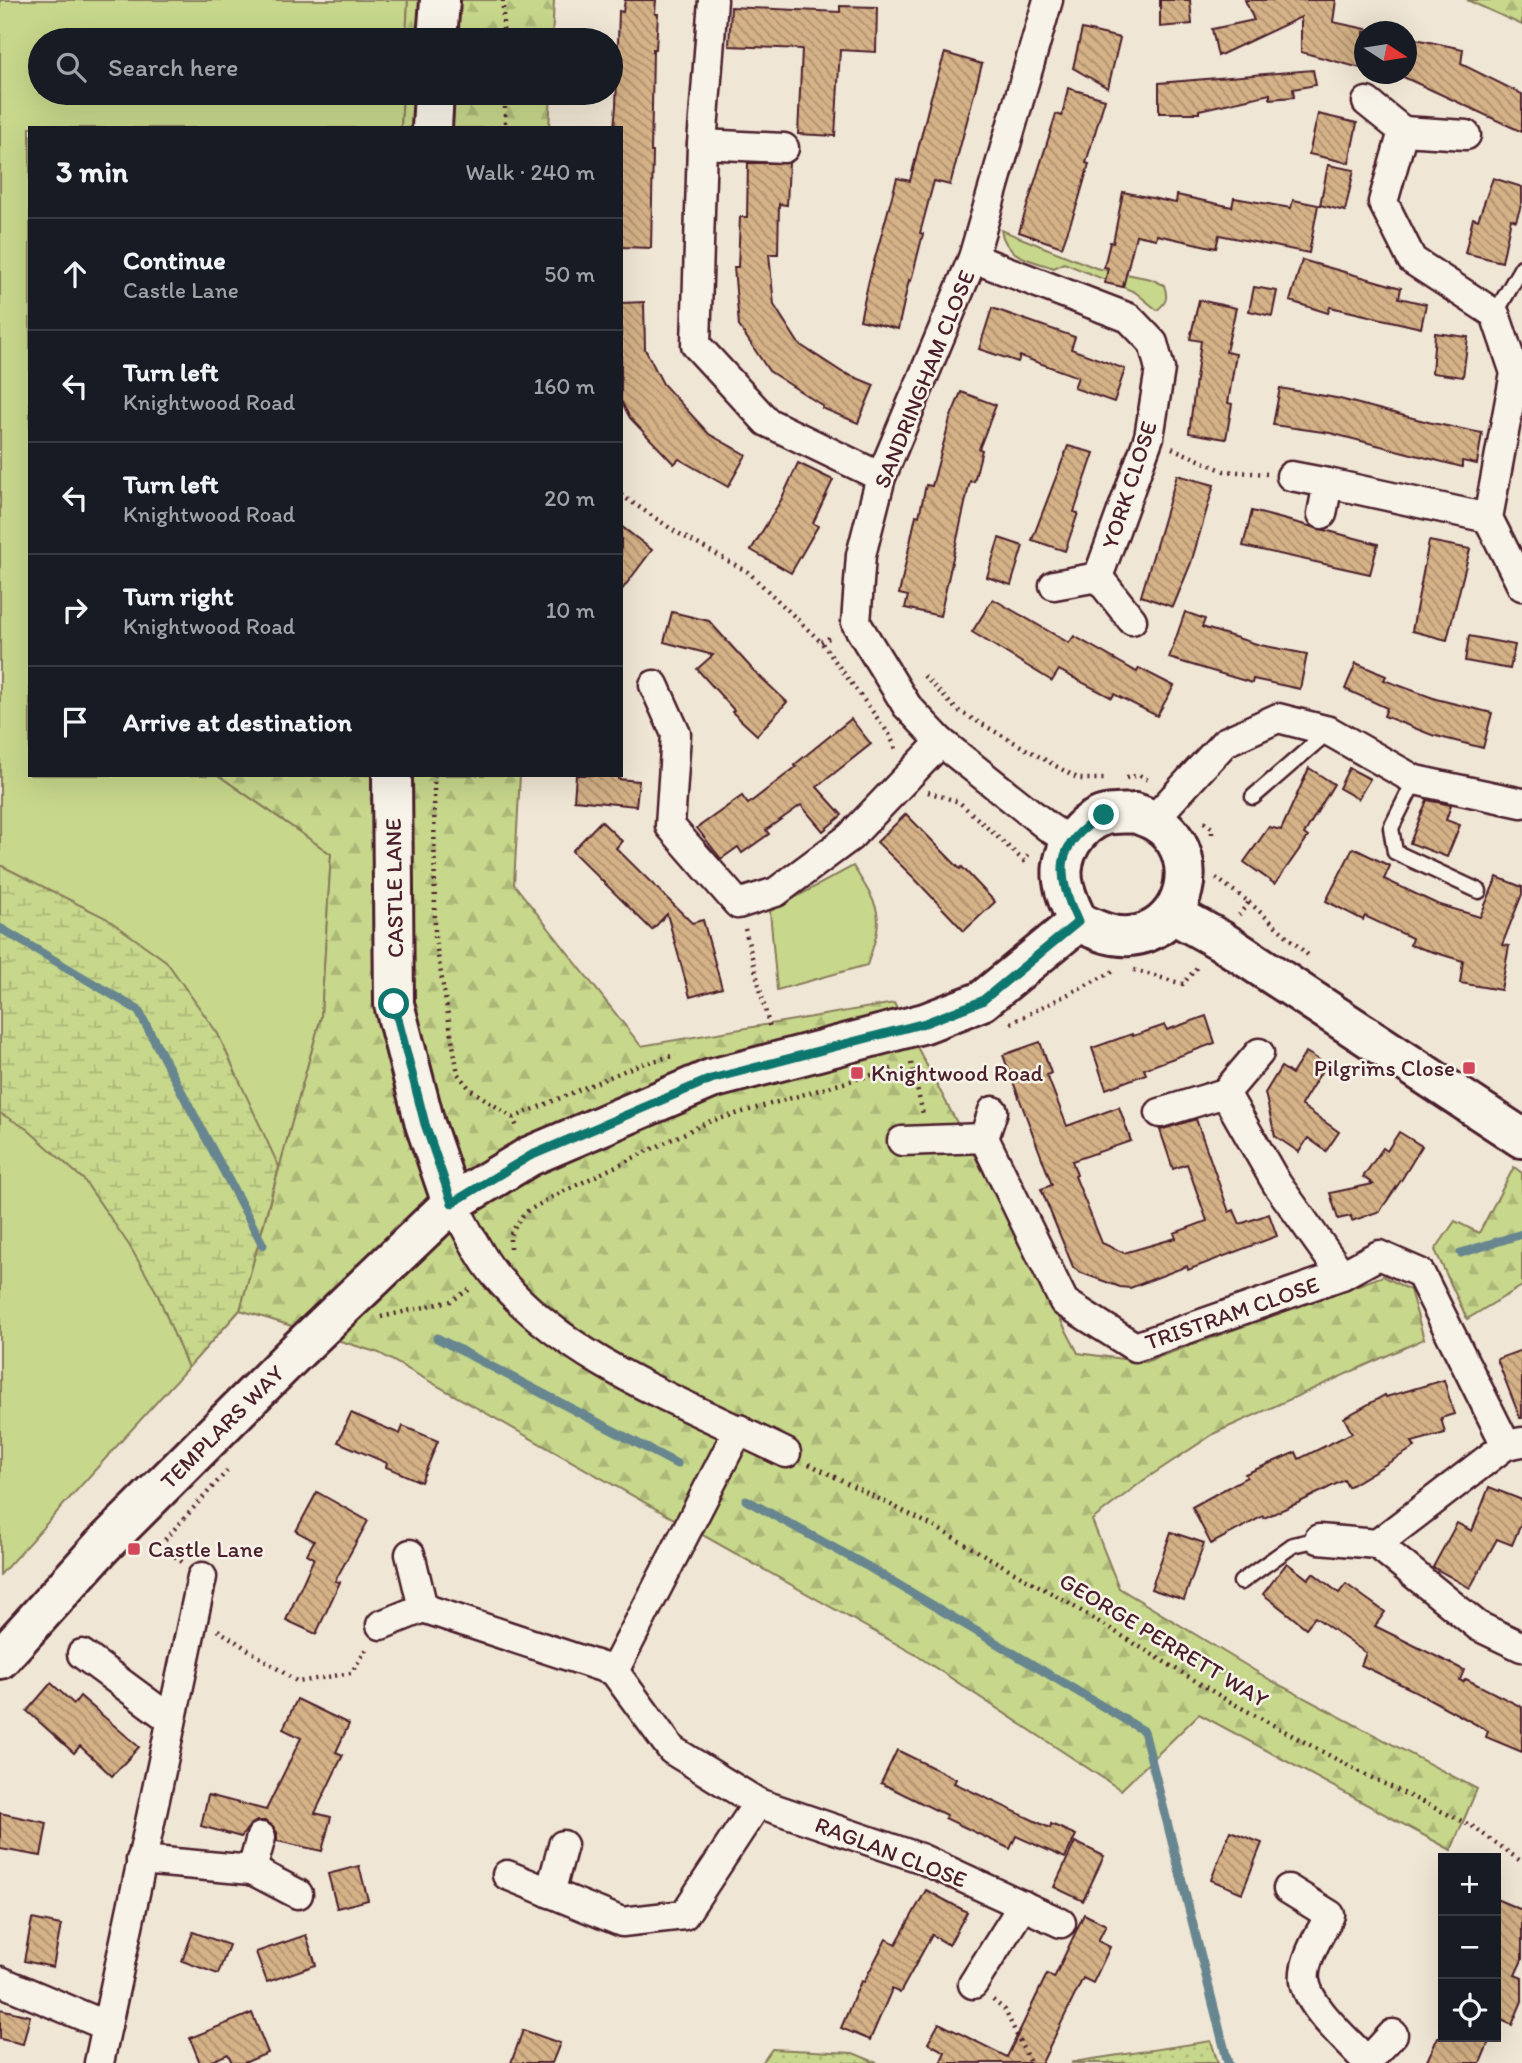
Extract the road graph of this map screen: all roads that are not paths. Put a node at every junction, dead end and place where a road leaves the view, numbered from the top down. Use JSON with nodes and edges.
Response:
{"nodes":[{"id":1,"x":440,"y":0,"type":"edge"},
{"id":2,"x":713,"y":0,"type":"edge"},
{"id":3,"x":1048,"y":0,"type":"edge"},
{"id":4,"x":438,"y":28,"type":"edge"},
{"id":5,"x":1367,"y":102,"type":"dead end"},
{"id":6,"x":433,"y":105,"type":"edge"},
{"id":7,"x":432,"y":126,"type":"edge"},
{"id":8,"x":1404,"y":131,"type":"junction"},
{"id":9,"x":1466,"y":135,"type":"dead end"},
{"id":10,"x":702,"y":144,"type":"junction"},
{"id":11,"x":784,"y":148,"type":"dead end"},
{"id":12,"x":973,"y":258,"type":"junction"},
{"id":13,"x":1522,"y":267,"type":"edge"},
{"id":14,"x":1495,"y":314,"type":"junction"},
{"id":15,"x":1291,"y":476,"type":"road end"},
{"id":16,"x":881,"y":477,"type":"junction"},
{"id":17,"x":1328,"y":483,"type":"junction"},
{"id":18,"x":1321,"y":514,"type":"dead end"},
{"id":19,"x":1488,"y":518,"type":"junction"},
{"id":20,"x":1098,"y":577,"type":"junction"},
{"id":21,"x":1054,"y":585,"type":"dead end"},
{"id":22,"x":1522,"y":586,"type":"edge"},
{"id":23,"x":1132,"y":620,"type":"dead end"},
{"id":24,"x":654,"y":685,"type":"dead end"},
{"id":25,"x":1329,"y":731,"type":"junction"},
{"id":26,"x":941,"y":742,"type":"junction"},
{"id":27,"x":392,"y":777,"type":"edge"},
{"id":28,"x":1415,"y":780,"type":"junction"},
{"id":29,"x":1253,"y":797,"type":"dead end"},
{"id":30,"x":1522,"y":803,"type":"edge"},
{"id":31,"x":1154,"y":820,"type":"junction"},
{"id":32,"x":1059,"y":834,"type":"junction"},
{"id":33,"x":1479,"y":891,"type":"dead end"},
{"id":34,"x":1173,"y":914,"type":"junction"},
{"id":35,"x":1078,"y":922,"type":"junction"},
{"id":36,"x":1259,"y":1054,"type":"dead end"},
{"id":37,"x":1225,"y":1093,"type":"junction"},
{"id":38,"x":993,"y":1111,"type":"dead end"},
{"id":39,"x":1160,"y":1114,"type":"dead end"},
{"id":40,"x":984,"y":1139,"type":"junction"},
{"id":41,"x":1522,"y":1139,"type":"edge"},
{"id":42,"x":916,"y":1140,"type":"road end"},
{"id":43,"x":452,"y":1203,"type":"junction"},
{"id":44,"x":1342,"y":1275,"type":"junction"},
{"id":45,"x":739,"y":1429,"type":"junction"},
{"id":46,"x":1514,"y":1443,"type":"edge"},
{"id":47,"x":786,"y":1452,"type":"road end"},
{"id":48,"x":1320,"y":1539,"type":"joint"},
{"id":49,"x":1377,"y":1544,"type":"junction"},
{"id":50,"x":410,"y":1555,"type":"dead end"},
{"id":51,"x":202,"y":1577,"type":"road end"},
{"id":52,"x":1241,"y":1582,"type":"dead end"},
{"id":53,"x":423,"y":1608,"type":"junction"},
{"id":54,"x":381,"y":1625,"type":"road end"},
{"id":55,"x":1522,"y":1647,"type":"edge"},
{"id":56,"x":82,"y":1654,"type":"dead end"},
{"id":57,"x":0,"y":1659,"type":"edge"},
{"id":58,"x":614,"y":1671,"type":"junction"},
{"id":59,"x":170,"y":1719,"type":"junction"},
{"id":60,"x":758,"y":1803,"type":"junction"},
{"id":61,"x":261,"y":1837,"type":"dead end"},
{"id":62,"x":563,"y":1845,"type":"dead end"},
{"id":63,"x":141,"y":1860,"type":"junction"},
{"id":64,"x":252,"y":1870,"type":"junction"},
{"id":65,"x":507,"y":1875,"type":"dead end"},
{"id":66,"x":1288,"y":1889,"type":"dead end"},
{"id":67,"x":550,"y":1893,"type":"junction"},
{"id":68,"x":298,"y":1894,"type":"dead end"},
{"id":69,"x":1023,"y":1905,"type":"junction"},
{"id":70,"x":1061,"y":1923,"type":"dead end"},
{"id":71,"x":0,"y":1981,"type":"edge"},
{"id":72,"x":973,"y":1984,"type":"road end"},
{"id":73,"x":107,"y":2026,"type":"junction"},
{"id":74,"x":1393,"y":2034,"type":"dead end"},
{"id":75,"x":1368,"y":2062,"type":"edge"},
{"id":76,"x":99,"y":2063,"type":"edge"}],
"edges":[{"from":1,"to":4,"type":"street"},
{"from":2,"to":10,"type":"street"},
{"from":3,"to":12,"type":"street","name":"SANDRINGHAM CLOSE"},
{"from":5,"to":8,"type":"street"},
{"from":6,"to":7,"type":"street"},
{"from":8,"to":9,"type":"street"},
{"from":8,"to":14,"type":"street"},
{"from":10,"to":11,"type":"street"},
{"from":10,"to":16,"type":"street"},
{"from":12,"to":16,"type":"street","name":"SANDRINGHAM CLOSE"},
{"from":12,"to":20,"type":"street","name":"YORK CLOSE"},
{"from":13,"to":14,"type":"lane"},
{"from":14,"to":19,"type":"street"},
{"from":15,"to":17,"type":"street"},
{"from":16,"to":26,"type":"street","name":"SANDRINGHAM CLOSE"},
{"from":17,"to":18,"type":"street"},
{"from":17,"to":19,"type":"street"},
{"from":19,"to":22,"type":"street"},
{"from":20,"to":21,"type":"street","name":"YORK CLOSE"},
{"from":20,"to":23,"type":"street","name":"YORK CLOSE"},
{"from":24,"to":26,"type":"street"},
{"from":25,"to":28,"type":"street"},
{"from":25,"to":29,"type":"lane"},
{"from":25,"to":31,"type":"street"},
{"from":26,"to":32,"type":"street","name":"SANDRINGHAM CLOSE"},
{"from":27,"to":43,"type":"street","name":"CASTLE LANE"},
{"from":28,"to":30,"type":"street"},
{"from":28,"to":33,"type":"lane"},
{"from":31,"to":32,"type":"street"},
{"from":31,"to":34,"type":"street"},
{"from":32,"to":35,"type":"street"},
{"from":34,"to":35,"type":"street"},
{"from":34,"to":41,"type":"street"},
{"from":35,"to":43,"type":"street"},
{"from":36,"to":37,"type":"street"},
{"from":37,"to":39,"type":"street"},
{"from":37,"to":44,"type":"street","name":"TRISTRAM CLOSE"},
{"from":38,"to":40,"type":"street"},
{"from":40,"to":42,"type":"street"},
{"from":40,"to":44,"type":"street","name":"TRISTRAM CLOSE"},
{"from":43,"to":45,"type":"street"},
{"from":43,"to":57,"type":"street","name":"TEMPLARS WAY"},
{"from":44,"to":46,"type":"street","name":"TRISTRAM CLOSE"},
{"from":45,"to":47,"type":"street"},
{"from":45,"to":58,"type":"street"},
{"from":46,"to":49,"type":"street"},
{"from":48,"to":49,"type":"street"},
{"from":48,"to":52,"type":"lane"},
{"from":49,"to":55,"type":"street"},
{"from":50,"to":53,"type":"street"},
{"from":51,"to":59,"type":"street"},
{"from":53,"to":54,"type":"street"},
{"from":53,"to":58,"type":"street"},
{"from":56,"to":59,"type":"street"},
{"from":58,"to":60,"type":"street","name":"RAGLAN CLOSE"},
{"from":59,"to":63,"type":"street"},
{"from":60,"to":67,"type":"street"},
{"from":60,"to":69,"type":"street","name":"RAGLAN CLOSE"},
{"from":61,"to":64,"type":"street"},
{"from":62,"to":67,"type":"street"},
{"from":63,"to":64,"type":"street"},
{"from":63,"to":73,"type":"street"},
{"from":64,"to":68,"type":"street"},
{"from":65,"to":67,"type":"street"},
{"from":66,"to":75,"type":"street"},
{"from":69,"to":70,"type":"street","name":"RAGLAN CLOSE"},
{"from":69,"to":72,"type":"street"},
{"from":71,"to":73,"type":"street"},
{"from":73,"to":76,"type":"street"},
{"from":74,"to":75,"type":"street"}]}
